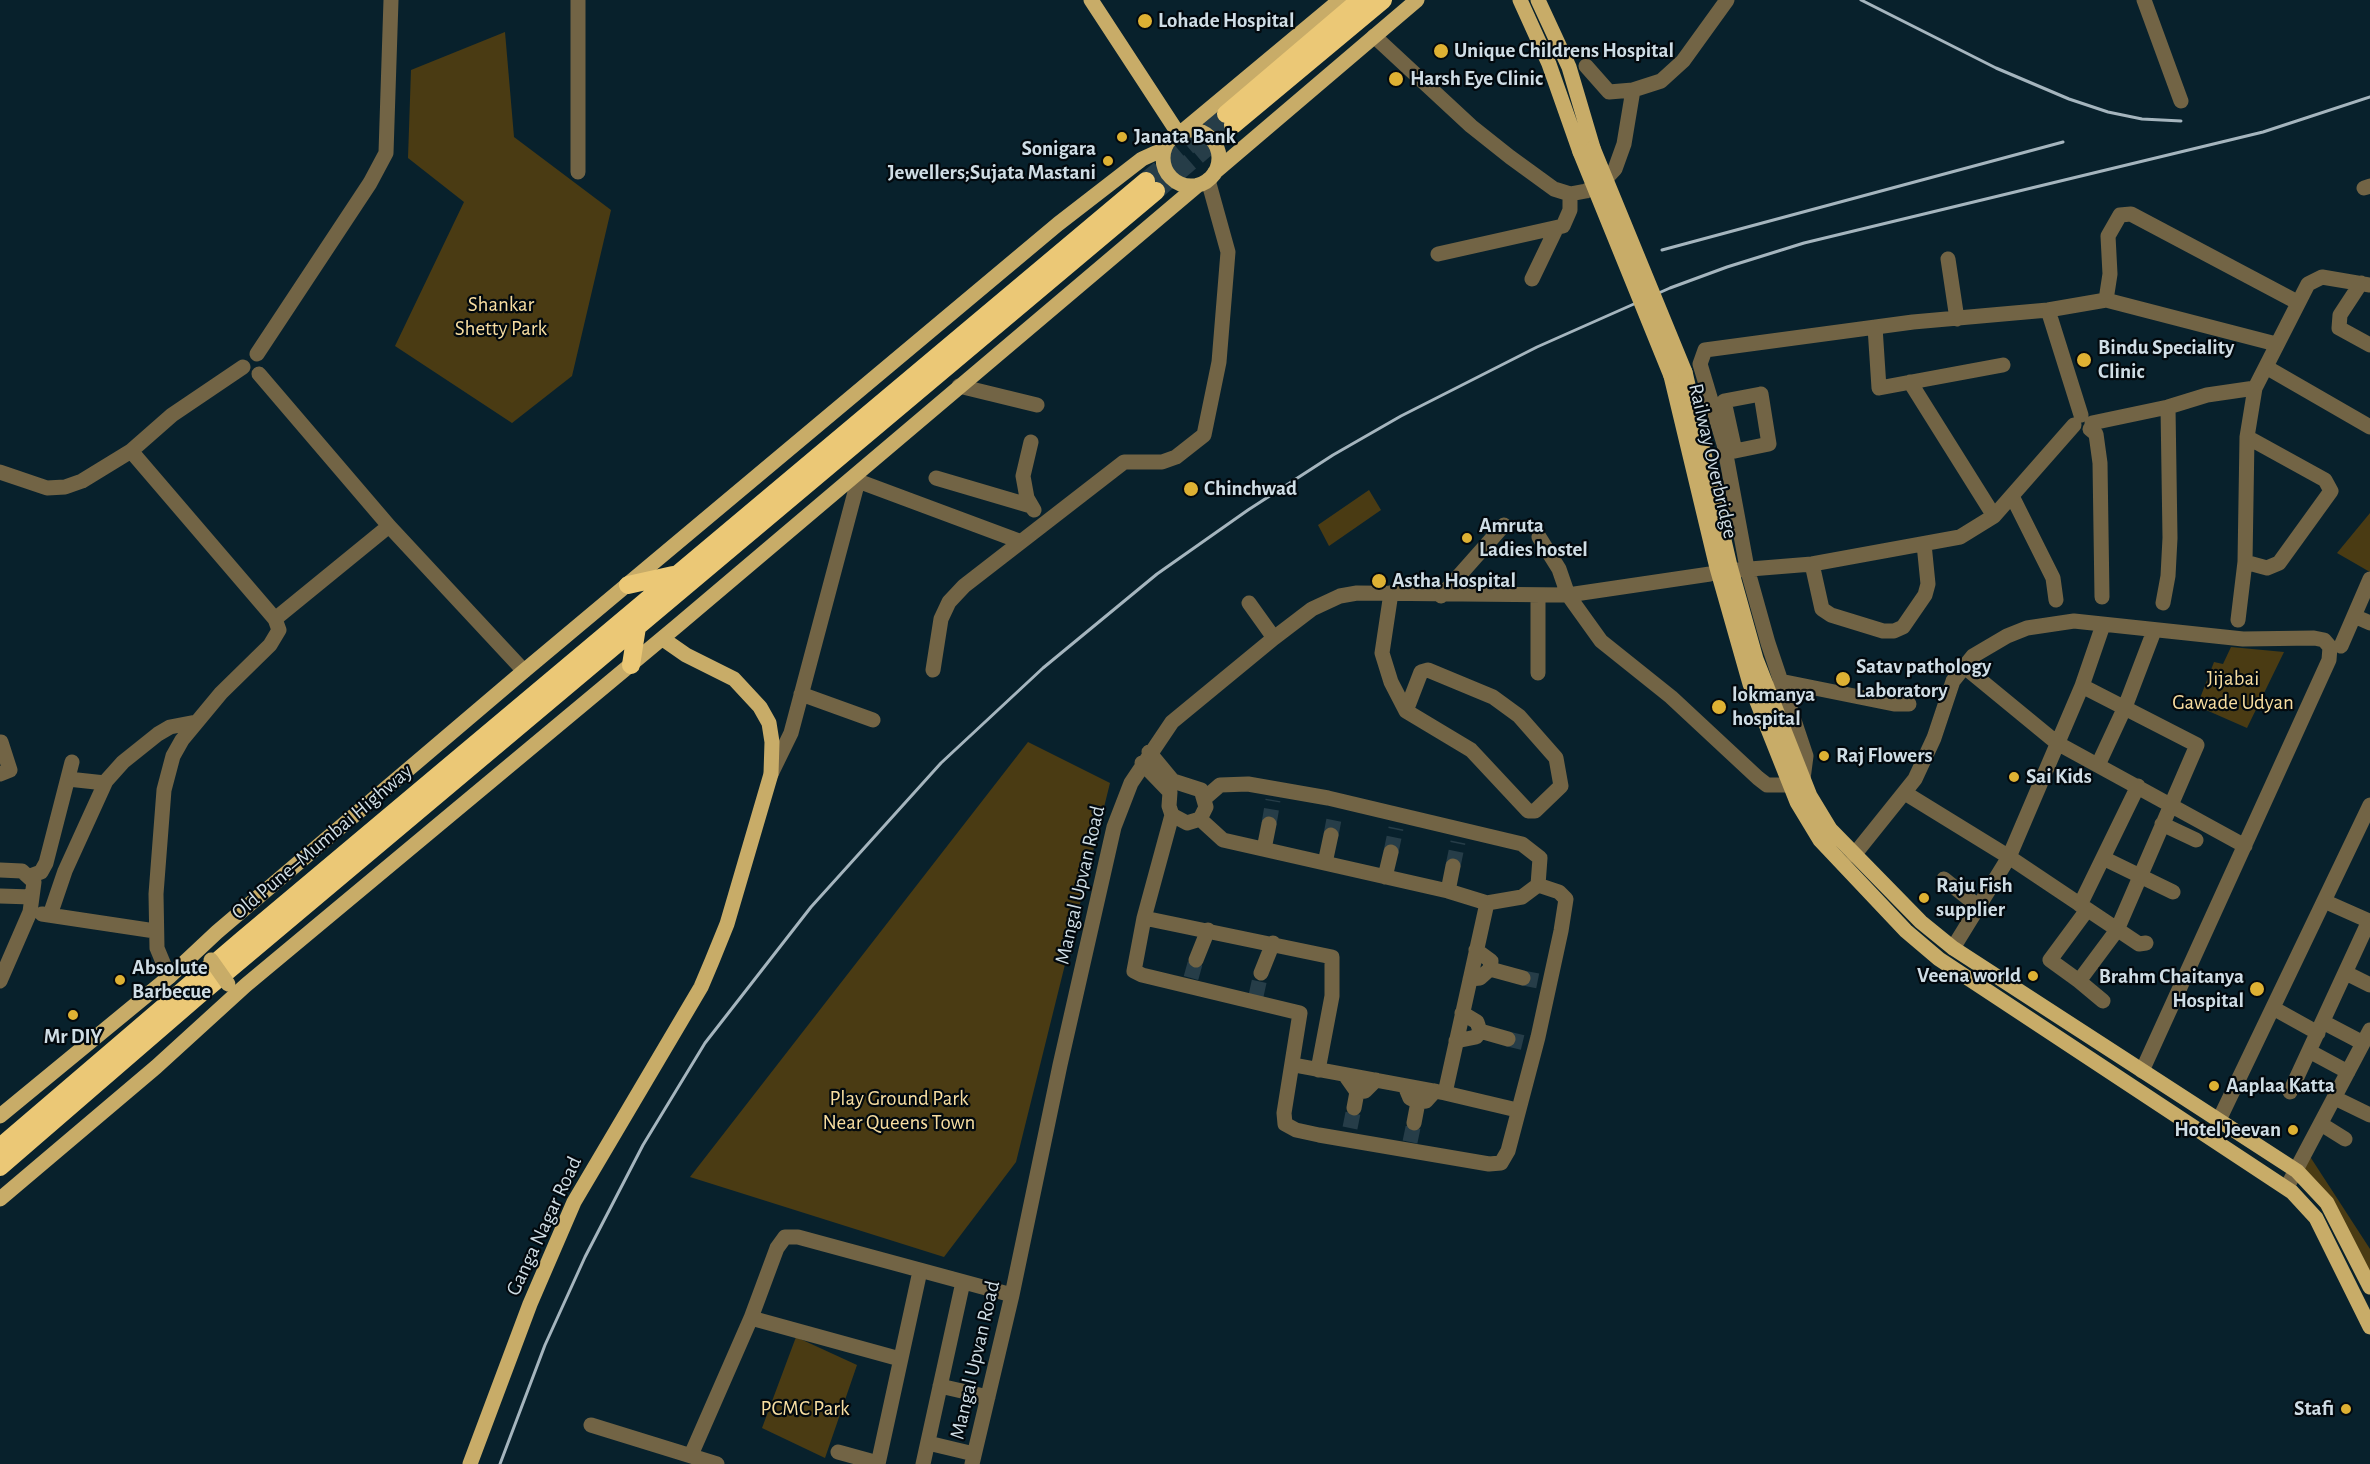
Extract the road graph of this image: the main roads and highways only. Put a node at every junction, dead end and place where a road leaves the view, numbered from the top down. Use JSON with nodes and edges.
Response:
{"nodes":[{"id":1,"x":1091,"y":0,"type":"edge"},
{"id":2,"x":1340,"y":0,"type":"edge"},
{"id":3,"x":1360,"y":0,"type":"edge"},
{"id":4,"x":1383,"y":0,"type":"edge"},
{"id":5,"x":1417,"y":0,"type":"edge"},
{"id":6,"x":1520,"y":0,"type":"edge"},
{"id":7,"x":1538,"y":0,"type":"edge"},
{"id":8,"x":1308,"y":54,"type":"junction"},
{"id":9,"x":1230,"y":119,"type":"tunnel mouth"},
{"id":10,"x":1181,"y":131,"type":"junction"},
{"id":11,"x":1164,"y":149,"type":"junction"},
{"id":12,"x":1587,"y":150,"type":"junction"},
{"id":13,"x":1207,"y":179,"type":"junction"},
{"id":14,"x":676,"y":574,"type":"junction"},
{"id":15,"x":628,"y":585,"type":"junction"},
{"id":16,"x":637,"y":627,"type":"junction"},
{"id":17,"x":663,"y":639,"type":"junction"},
{"id":18,"x":631,"y":665,"type":"junction"},
{"id":19,"x":1796,"y":782,"type":"junction"},
{"id":20,"x":201,"y":947,"type":"junction"},
{"id":21,"x":232,"y":990,"type":"junction"},
{"id":22,"x":0,"y":1116,"type":"edge"},
{"id":23,"x":0,"y":1147,"type":"edge"},
{"id":24,"x":0,"y":1167,"type":"edge"},
{"id":25,"x":0,"y":1199,"type":"edge"},
{"id":26,"x":2370,"y":1287,"type":"edge"},
{"id":27,"x":2370,"y":1328,"type":"edge"},
{"id":28,"x":470,"y":1464,"type":"edge"}],
"edges":[{"from":1,"to":10,"type":"main road"},
{"from":2,"to":10,"type":"main road"},
{"from":3,"to":8,"type":"highway"},
{"from":4,"to":8,"type":"highway"},
{"from":5,"to":13,"type":"main road"},
{"from":6,"to":12,"type":"main road"},
{"from":7,"to":12,"type":"main road"},
{"from":8,"to":9,"type":"highway"},
{"from":10,"to":11,"type":"main road"},
{"from":10,"to":13,"type":"main road"},
{"from":11,"to":13,"type":"main road"},
{"from":11,"to":15,"type":"main road"},
{"from":12,"to":19,"type":"main road","name":"Railway Overbridge","bridge":true},
{"from":13,"to":17,"type":"main road"},
{"from":14,"to":15,"type":"highway"},
{"from":14,"to":16,"type":"highway","name":"Old Pune–Mumbai Highway"},
{"from":14,"to":23,"type":"highway","name":"Old Pune–Mumbai Highway"},
{"from":15,"to":20,"type":"main road"},
{"from":16,"to":18,"type":"highway"},
{"from":16,"to":24,"type":"highway","name":"Old Pune–Mumbai Highway"},
{"from":17,"to":18,"type":"main road"},
{"from":17,"to":28,"type":"main road","name":"Ganga Nagar Road"},
{"from":18,"to":21,"type":"main road"},
{"from":19,"to":26,"type":"main road"},
{"from":19,"to":27,"type":"main road"},
{"from":20,"to":21,"type":"main road","bridge":true},
{"from":20,"to":22,"type":"main road"},
{"from":21,"to":25,"type":"main road"}]}
